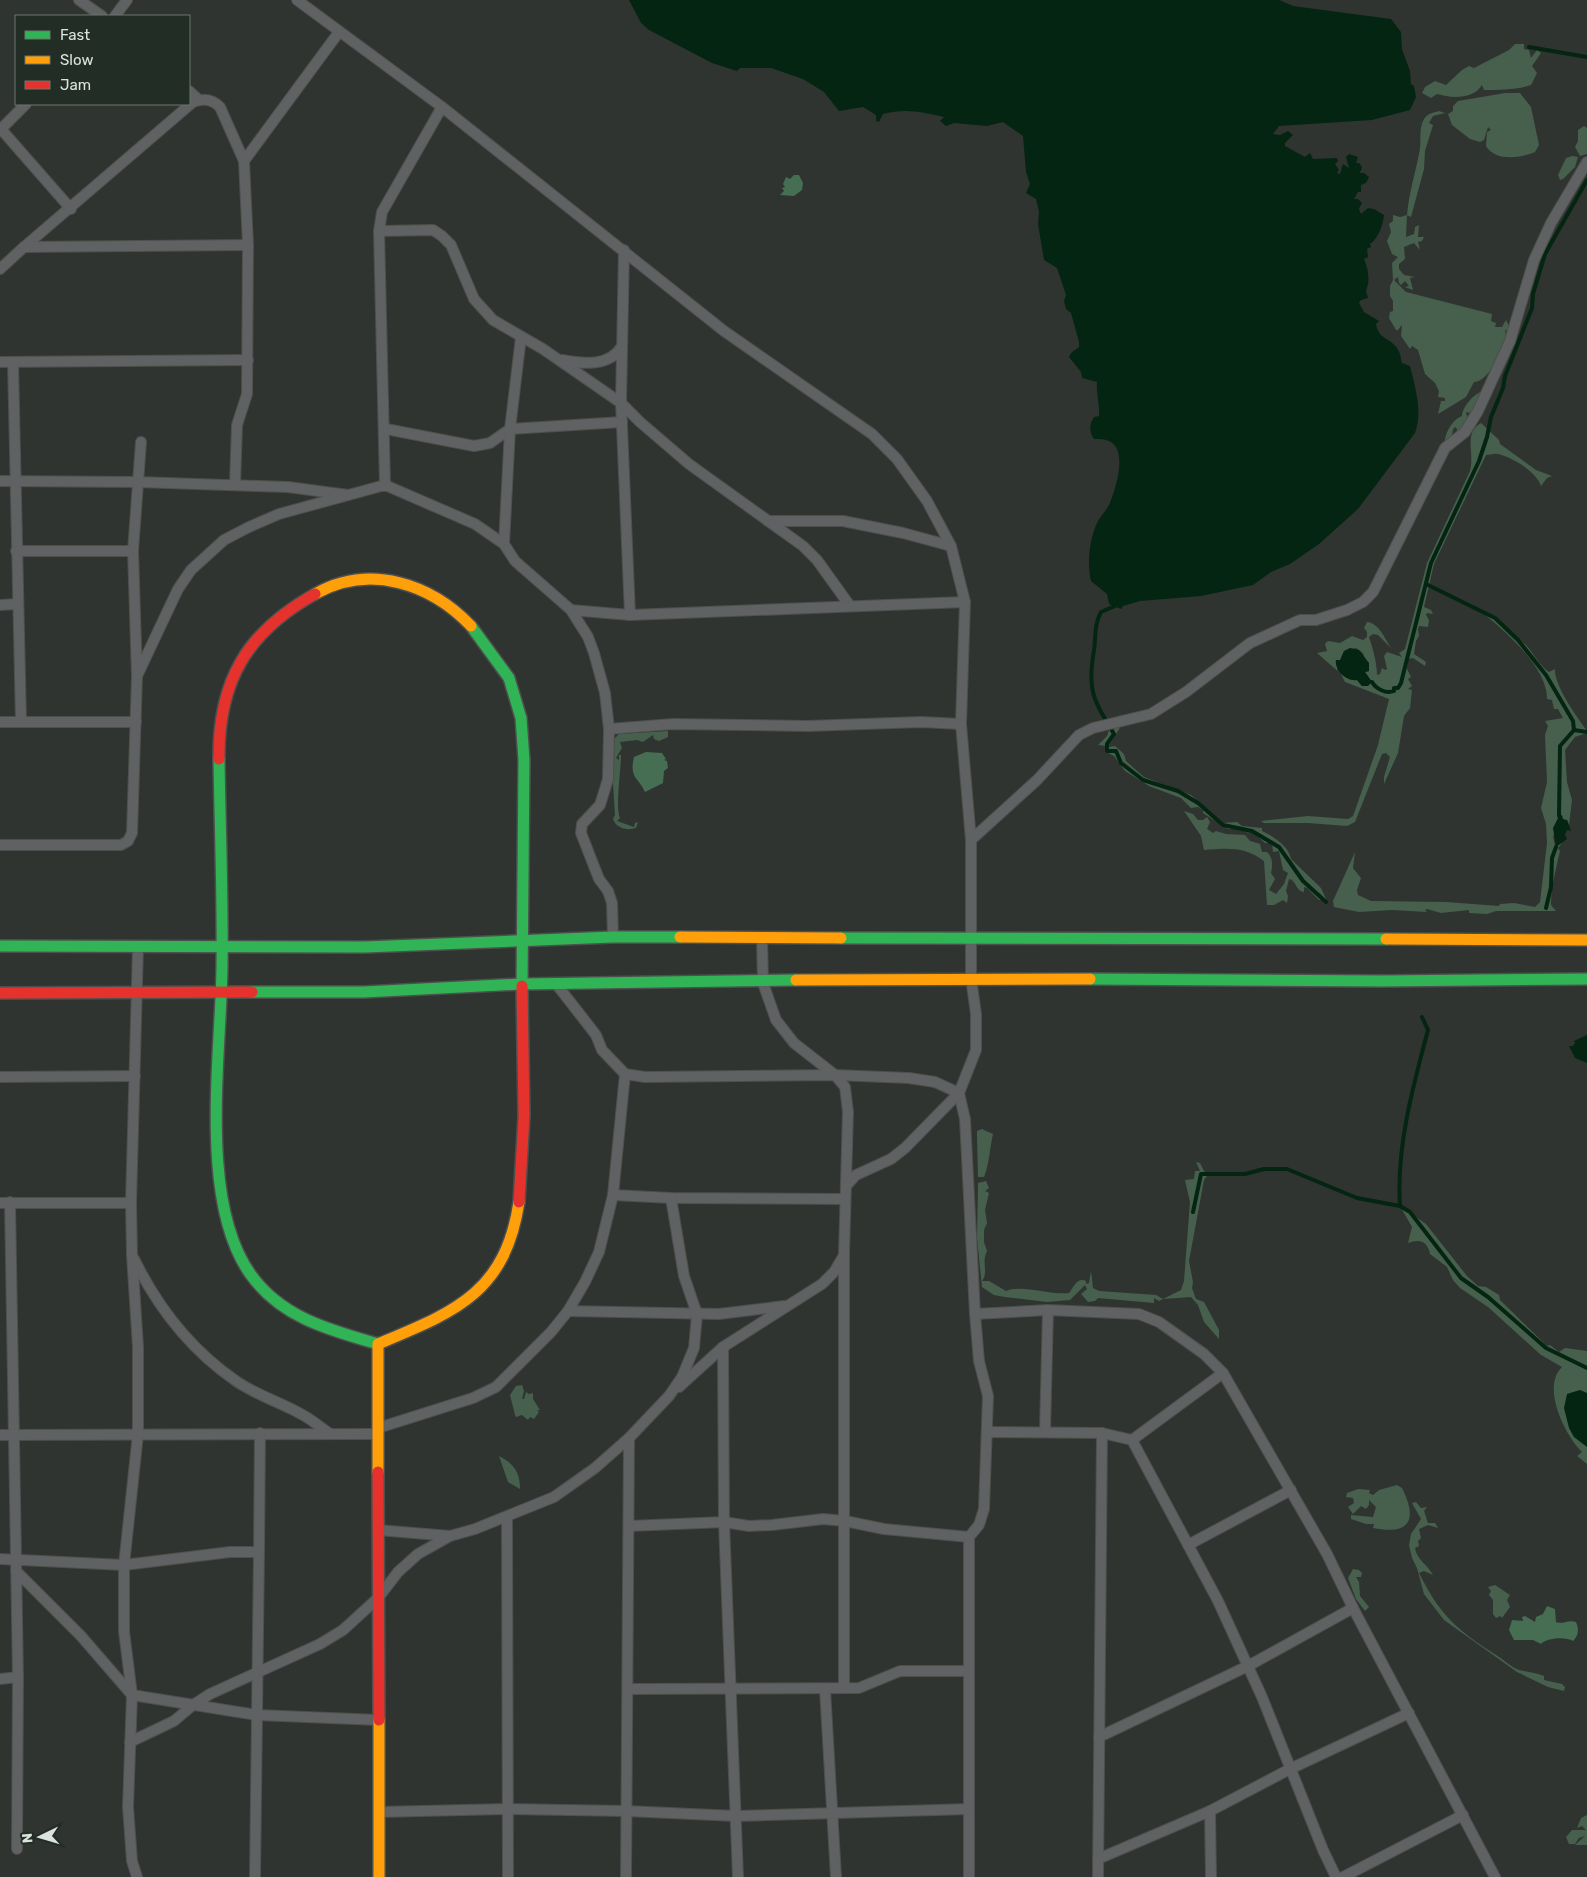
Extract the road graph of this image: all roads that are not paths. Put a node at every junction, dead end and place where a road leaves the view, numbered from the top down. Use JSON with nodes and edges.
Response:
{"nodes":[{"id":1,"x":79,"y":0,"type":"edge"},
{"id":2,"x":127,"y":0,"type":"edge"},
{"id":3,"x":135,"y":0,"type":"edge"},
{"id":4,"x":297,"y":0,"type":"edge"},
{"id":5,"x":117,"y":13,"type":"edge"},
{"id":6,"x":101,"y":15,"type":"edge"},
{"id":7,"x":339,"y":32,"type":"junction"},
{"id":8,"x":190,"y":92,"type":"edge"},
{"id":9,"x":199,"y":100,"type":"junction"},
{"id":10,"x":25,"y":105,"type":"edge"},
{"id":11,"x":190,"y":105,"type":"edge"},
{"id":12,"x":190,"y":105,"type":"edge"},
{"id":13,"x":442,"y":107,"type":"junction"},
{"id":14,"x":0,"y":129,"type":"edge"},
{"id":15,"x":244,"y":161,"type":"junction"},
{"id":16,"x":1587,"y":162,"type":"edge"},
{"id":17,"x":70,"y":209,"type":"junction"},
{"id":18,"x":379,"y":231,"type":"junction"},
{"id":19,"x":248,"y":245,"type":"junction"},
{"id":20,"x":24,"y":247,"type":"junction"},
{"id":21,"x":624,"y":250,"type":"junction"},
{"id":22,"x":0,"y":270,"type":"edge"},
{"id":23,"x":521,"y":337,"type":"junction"},
{"id":24,"x":622,"y":346,"type":"junction"},
{"id":25,"x":248,"y":360,"type":"junction"},
{"id":26,"x":559,"y":360,"type":"junction"},
{"id":27,"x":0,"y":362,"type":"edge"},
{"id":28,"x":13,"y":362,"type":"junction"},
{"id":29,"x":621,"y":403,"type":"junction"},
{"id":30,"x":622,"y":422,"type":"junction"},
{"id":31,"x":386,"y":429,"type":"junction"},
{"id":32,"x":510,"y":429,"type":"junction"},
{"id":33,"x":140,"y":442,"type":"dead end"},
{"id":34,"x":0,"y":481,"type":"edge"},
{"id":35,"x":16,"y":481,"type":"junction"},
{"id":36,"x":137,"y":482,"type":"junction"},
{"id":37,"x":234,"y":485,"type":"junction"},
{"id":38,"x":385,"y":485,"type":"junction"},
{"id":39,"x":352,"y":496,"type":"junction"},
{"id":40,"x":768,"y":521,"type":"junction"},
{"id":41,"x":504,"y":544,"type":"junction"},
{"id":42,"x":951,"y":546,"type":"junction"},
{"id":43,"x":16,"y":551,"type":"junction"},
{"id":44,"x":133,"y":551,"type":"junction"},
{"id":45,"x":966,"y":602,"type":"junction"},
{"id":46,"x":17,"y":604,"type":"junction"},
{"id":47,"x":0,"y":605,"type":"edge"},
{"id":48,"x":850,"y":606,"type":"junction"},
{"id":49,"x":570,"y":610,"type":"junction"},
{"id":50,"x":630,"y":615,"type":"junction"},
{"id":51,"x":137,"y":676,"type":"junction"},
{"id":52,"x":0,"y":722,"type":"edge"},
{"id":53,"x":21,"y":722,"type":"junction"},
{"id":54,"x":136,"y":722,"type":"junction"},
{"id":55,"x":961,"y":724,"type":"junction"},
{"id":56,"x":609,"y":729,"type":"junction"},
{"id":57,"x":971,"y":840,"type":"junction"},
{"id":58,"x":0,"y":845,"type":"edge"},
{"id":59,"x":613,"y":937,"type":"junction"},
{"id":60,"x":762,"y":938,"type":"junction"},
{"id":61,"x":972,"y":938,"type":"junction"},
{"id":62,"x":521,"y":940,"type":"junction"},
{"id":63,"x":1587,"y":940,"type":"edge"},
{"id":64,"x":0,"y":946,"type":"edge"},
{"id":65,"x":138,"y":947,"type":"junction"},
{"id":66,"x":222,"y":948,"type":"junction"},
{"id":67,"x":971,"y":978,"type":"junction"},
{"id":68,"x":1587,"y":979,"type":"edge"},
{"id":69,"x":763,"y":983,"type":"junction"},
{"id":70,"x":522,"y":984,"type":"junction"},
{"id":71,"x":557,"y":985,"type":"junction"},
{"id":72,"x":137,"y":992,"type":"junction"},
{"id":73,"x":221,"y":992,"type":"junction"},
{"id":74,"x":0,"y":993,"type":"edge"},
{"id":75,"x":625,"y":1074,"type":"junction"},
{"id":76,"x":836,"y":1075,"type":"junction"},
{"id":77,"x":0,"y":1076,"type":"edge"},
{"id":78,"x":135,"y":1076,"type":"junction"},
{"id":79,"x":959,"y":1093,"type":"junction"},
{"id":80,"x":846,"y":1186,"type":"junction"},
{"id":81,"x":612,"y":1195,"type":"junction"},
{"id":82,"x":671,"y":1198,"type":"junction"},
{"id":83,"x":845,"y":1199,"type":"junction"},
{"id":84,"x":5,"y":1203,"type":"edge"},
{"id":85,"x":131,"y":1203,"type":"junction"},
{"id":86,"x":844,"y":1254,"type":"junction"},
{"id":87,"x":132,"y":1255,"type":"junction"},
{"id":88,"x":790,"y":1305,"type":"junction"},
{"id":89,"x":1048,"y":1310,"type":"junction"},
{"id":90,"x":568,"y":1311,"type":"junction"},
{"id":91,"x":697,"y":1314,"type":"junction"},
{"id":92,"x":975,"y":1314,"type":"junction"},
{"id":93,"x":5,"y":1315,"type":"edge"},
{"id":94,"x":378,"y":1344,"type":"junction"},
{"id":95,"x":723,"y":1347,"type":"junction"},
{"id":96,"x":1224,"y":1373,"type":"junction"},
{"id":97,"x":669,"y":1396,"type":"junction"},
{"id":98,"x":378,"y":1431,"type":"junction"},
{"id":99,"x":1045,"y":1431,"type":"junction"},
{"id":100,"x":988,"y":1432,"type":"junction"},
{"id":101,"x":260,"y":1433,"type":"junction"},
{"id":102,"x":1102,"y":1433,"type":"junction"},
{"id":103,"x":138,"y":1434,"type":"junction"},
{"id":104,"x":330,"y":1434,"type":"junction"},
{"id":105,"x":0,"y":1435,"type":"edge"},
{"id":106,"x":13,"y":1435,"type":"junction"},
{"id":107,"x":629,"y":1438,"type":"junction"},
{"id":108,"x":1132,"y":1440,"type":"junction"},
{"id":109,"x":1291,"y":1490,"type":"junction"},
{"id":110,"x":507,"y":1517,"type":"junction"},
{"id":111,"x":845,"y":1521,"type":"junction"},
{"id":112,"x":724,"y":1522,"type":"junction"},
{"id":113,"x":629,"y":1526,"type":"junction"},
{"id":114,"x":378,"y":1530,"type":"junction"},
{"id":115,"x":450,"y":1536,"type":"junction"},
{"id":116,"x":969,"y":1537,"type":"junction"},
{"id":117,"x":1188,"y":1546,"type":"junction"},
{"id":118,"x":259,"y":1552,"type":"junction"},
{"id":119,"x":0,"y":1559,"type":"edge"},
{"id":120,"x":16,"y":1559,"type":"junction"},
{"id":121,"x":124,"y":1565,"type":"junction"},
{"id":122,"x":16,"y":1571,"type":"junction"},
{"id":123,"x":378,"y":1598,"type":"junction"},
{"id":124,"x":1353,"y":1608,"type":"junction"},
{"id":125,"x":1248,"y":1666,"type":"junction"},
{"id":126,"x":968,"y":1671,"type":"junction"},
{"id":127,"x":257,"y":1672,"type":"junction"},
{"id":128,"x":18,"y":1677,"type":"junction"},
{"id":129,"x":0,"y":1679,"type":"edge"},
{"id":130,"x":844,"y":1688,"type":"junction"},
{"id":131,"x":628,"y":1689,"type":"junction"},
{"id":132,"x":825,"y":1689,"type":"junction"},
{"id":133,"x":730,"y":1690,"type":"junction"},
{"id":134,"x":132,"y":1695,"type":"junction"},
{"id":135,"x":193,"y":1705,"type":"junction"},
{"id":136,"x":1409,"y":1713,"type":"junction"},
{"id":137,"x":257,"y":1715,"type":"junction"},
{"id":138,"x":379,"y":1720,"type":"junction"},
{"id":139,"x":1099,"y":1737,"type":"junction"},
{"id":140,"x":130,"y":1742,"type":"junction"},
{"id":141,"x":1290,"y":1769,"type":"junction"},
{"id":142,"x":506,"y":1809,"type":"junction"},
{"id":143,"x":968,"y":1809,"type":"junction"},
{"id":144,"x":626,"y":1811,"type":"junction"},
{"id":145,"x":1210,"y":1811,"type":"junction"},
{"id":146,"x":380,"y":1812,"type":"junction"},
{"id":147,"x":831,"y":1814,"type":"junction"},
{"id":148,"x":1463,"y":1815,"type":"junction"},
{"id":149,"x":736,"y":1816,"type":"junction"},
{"id":150,"x":17,"y":1849,"type":"dead end"},
{"id":151,"x":1098,"y":1859,"type":"junction"},
{"id":152,"x":1361,"y":1873,"type":"edge"},
{"id":153,"x":137,"y":1877,"type":"edge"},
{"id":154,"x":255,"y":1877,"type":"edge"},
{"id":155,"x":379,"y":1877,"type":"edge"},
{"id":156,"x":508,"y":1877,"type":"edge"},
{"id":157,"x":626,"y":1877,"type":"edge"},
{"id":158,"x":738,"y":1877,"type":"edge"},
{"id":159,"x":836,"y":1877,"type":"edge"},
{"id":160,"x":969,"y":1877,"type":"edge"},
{"id":161,"x":1098,"y":1877,"type":"edge"},
{"id":162,"x":1211,"y":1877,"type":"edge"},
{"id":163,"x":1336,"y":1877,"type":"edge"},
{"id":164,"x":1344,"y":1877,"type":"edge"},
{"id":165,"x":1495,"y":1877,"type":"edge"}],
"edges":[{"from":1,"to":6,"type":"street"},
{"from":2,"to":5,"type":"street"},
{"from":3,"to":5,"type":"street"},
{"from":4,"to":7,"type":"street"},
{"from":7,"to":13,"type":"street"},
{"from":7,"to":15,"type":"street"},
{"from":8,"to":9,"type":"street"},
{"from":9,"to":11,"type":"street"},
{"from":9,"to":15,"type":"street"},
{"from":10,"to":14,"type":"street"},
{"from":12,"to":17,"type":"street"},
{"from":13,"to":18,"type":"street"},
{"from":13,"to":21,"type":"street"},
{"from":14,"to":17,"type":"street"},
{"from":15,"to":19,"type":"street"},
{"from":16,"to":57,"type":"street"},
{"from":17,"to":20,"type":"street"},
{"from":18,"to":23,"type":"street"},
{"from":18,"to":31,"type":"street"},
{"from":19,"to":20,"type":"street"},
{"from":19,"to":25,"type":"street"},
{"from":20,"to":22,"type":"street"},
{"from":21,"to":24,"type":"street"},
{"from":21,"to":42,"type":"street"},
{"from":23,"to":26,"type":"street"},
{"from":23,"to":32,"type":"street"},
{"from":24,"to":26,"type":"street"},
{"from":24,"to":29,"type":"street"},
{"from":25,"to":28,"type":"street"},
{"from":25,"to":37,"type":"street"},
{"from":26,"to":29,"type":"street"},
{"from":27,"to":28,"type":"street"},
{"from":28,"to":35,"type":"street"},
{"from":29,"to":30,"type":"street"},
{"from":29,"to":40,"type":"street"},
{"from":30,"to":32,"type":"street"},
{"from":30,"to":50,"type":"street"},
{"from":31,"to":32,"type":"street"},
{"from":31,"to":38,"type":"street"},
{"from":32,"to":41,"type":"street"},
{"from":33,"to":36,"type":"street"},
{"from":34,"to":35,"type":"street"},
{"from":35,"to":36,"type":"street"},
{"from":35,"to":43,"type":"street"},
{"from":36,"to":37,"type":"street"},
{"from":36,"to":44,"type":"street"},
{"from":37,"to":39,"type":"street"},
{"from":38,"to":39,"type":"street"},
{"from":38,"to":41,"type":"street"},
{"from":39,"to":51,"type":"street"},
{"from":40,"to":42,"type":"street"},
{"from":40,"to":48,"type":"street"},
{"from":41,"to":49,"type":"street"},
{"from":42,"to":45,"type":"street"},
{"from":43,"to":44,"type":"street"},
{"from":43,"to":46,"type":"street"},
{"from":44,"to":51,"type":"street"},
{"from":45,"to":48,"type":"street"},
{"from":45,"to":55,"type":"street"},
{"from":46,"to":47,"type":"street"},
{"from":46,"to":53,"type":"street"},
{"from":48,"to":50,"type":"street"},
{"from":49,"to":50,"type":"street"},
{"from":49,"to":56,"type":"street"},
{"from":51,"to":54,"type":"street"},
{"from":52,"to":53,"type":"street"},
{"from":53,"to":54,"type":"street"},
{"from":54,"to":58,"type":"street"},
{"from":55,"to":56,"type":"street"},
{"from":55,"to":57,"type":"street"},
{"from":56,"to":59,"type":"street"},
{"from":57,"to":61,"type":"street"},
{"from":59,"to":60,"type":"main road"},
{"from":59,"to":62,"type":"main road"},
{"from":60,"to":61,"type":"main road"},
{"from":60,"to":69,"type":"street"},
{"from":61,"to":63,"type":"main road"},
{"from":61,"to":67,"type":"street"},
{"from":62,"to":66,"type":"main road"},
{"from":62,"to":66,"type":"main road"},
{"from":62,"to":70,"type":"main road"},
{"from":64,"to":65,"type":"main road"},
{"from":65,"to":66,"type":"main road"},
{"from":65,"to":72,"type":"street"},
{"from":66,"to":73,"type":"main road"},
{"from":67,"to":68,"type":"main road"},
{"from":67,"to":69,"type":"main road"},
{"from":67,"to":79,"type":"street"},
{"from":69,"to":71,"type":"main road"},
{"from":69,"to":76,"type":"street"},
{"from":70,"to":71,"type":"main road"},
{"from":70,"to":73,"type":"main road"},
{"from":70,"to":94,"type":"main road"},
{"from":71,"to":75,"type":"street"},
{"from":72,"to":73,"type":"main road"},
{"from":72,"to":74,"type":"main road"},
{"from":72,"to":78,"type":"street"},
{"from":73,"to":94,"type":"main road"},
{"from":75,"to":76,"type":"street"},
{"from":75,"to":81,"type":"street"},
{"from":76,"to":79,"type":"street"},
{"from":76,"to":80,"type":"street"},
{"from":77,"to":78,"type":"street"},
{"from":78,"to":85,"type":"street"},
{"from":79,"to":80,"type":"street"},
{"from":79,"to":92,"type":"street"},
{"from":80,"to":83,"type":"street"},
{"from":81,"to":82,"type":"street"},
{"from":81,"to":90,"type":"street"},
{"from":82,"to":83,"type":"street"},
{"from":82,"to":91,"type":"street"},
{"from":83,"to":86,"type":"street"},
{"from":84,"to":85,"type":"street"},
{"from":84,"to":93,"type":"street"},
{"from":85,"to":87,"type":"street"},
{"from":86,"to":88,"type":"street"},
{"from":86,"to":111,"type":"street"},
{"from":87,"to":103,"type":"street"},
{"from":87,"to":104,"type":"street"},
{"from":88,"to":91,"type":"street"},
{"from":88,"to":95,"type":"street"},
{"from":89,"to":92,"type":"street"},
{"from":89,"to":96,"type":"street"},
{"from":89,"to":99,"type":"street"},
{"from":90,"to":91,"type":"street"},
{"from":90,"to":98,"type":"street"},
{"from":91,"to":97,"type":"street"},
{"from":92,"to":100,"type":"street"},
{"from":93,"to":106,"type":"street"},
{"from":94,"to":98,"type":"main road"},
{"from":95,"to":97,"type":"street"},
{"from":95,"to":112,"type":"street"},
{"from":96,"to":108,"type":"street"},
{"from":96,"to":109,"type":"street"},
{"from":97,"to":107,"type":"street"},
{"from":98,"to":104,"type":"street"},
{"from":98,"to":114,"type":"main road"},
{"from":99,"to":100,"type":"street"},
{"from":99,"to":102,"type":"street"},
{"from":100,"to":116,"type":"street"},
{"from":101,"to":103,"type":"street"},
{"from":101,"to":104,"type":"street"},
{"from":101,"to":118,"type":"street"},
{"from":102,"to":108,"type":"street"},
{"from":102,"to":139,"type":"street"},
{"from":103,"to":106,"type":"street"},
{"from":103,"to":121,"type":"street"},
{"from":105,"to":106,"type":"street"},
{"from":106,"to":120,"type":"street"},
{"from":107,"to":110,"type":"street"},
{"from":107,"to":113,"type":"street"},
{"from":108,"to":117,"type":"street"},
{"from":109,"to":117,"type":"street"},
{"from":109,"to":124,"type":"street"},
{"from":110,"to":115,"type":"street"},
{"from":110,"to":142,"type":"street"},
{"from":111,"to":112,"type":"street"},
{"from":111,"to":116,"type":"street"},
{"from":111,"to":130,"type":"street"},
{"from":112,"to":113,"type":"street"},
{"from":112,"to":133,"type":"street"},
{"from":113,"to":131,"type":"street"},
{"from":114,"to":115,"type":"street"},
{"from":114,"to":123,"type":"main road"},
{"from":115,"to":123,"type":"street"},
{"from":116,"to":126,"type":"street"},
{"from":117,"to":125,"type":"street"},
{"from":118,"to":121,"type":"street"},
{"from":118,"to":127,"type":"street"},
{"from":119,"to":120,"type":"street"},
{"from":120,"to":121,"type":"street"},
{"from":120,"to":122,"type":"street"},
{"from":121,"to":134,"type":"street"},
{"from":122,"to":128,"type":"street"},
{"from":122,"to":134,"type":"street"},
{"from":123,"to":127,"type":"street"},
{"from":123,"to":138,"type":"main road"},
{"from":124,"to":125,"type":"street"},
{"from":124,"to":136,"type":"street"},
{"from":125,"to":139,"type":"street"},
{"from":125,"to":141,"type":"street"},
{"from":126,"to":130,"type":"street"},
{"from":126,"to":143,"type":"street"},
{"from":127,"to":135,"type":"street"},
{"from":127,"to":137,"type":"street"},
{"from":128,"to":129,"type":"street"},
{"from":128,"to":150,"type":"street"},
{"from":130,"to":132,"type":"street"},
{"from":131,"to":133,"type":"street"},
{"from":131,"to":144,"type":"street"},
{"from":132,"to":133,"type":"street"},
{"from":132,"to":147,"type":"street"},
{"from":133,"to":149,"type":"street"},
{"from":134,"to":135,"type":"street"},
{"from":134,"to":140,"type":"street"},
{"from":135,"to":137,"type":"street"},
{"from":135,"to":140,"type":"street"},
{"from":136,"to":141,"type":"street"},
{"from":136,"to":148,"type":"street"},
{"from":137,"to":138,"type":"street"},
{"from":137,"to":154,"type":"street"},
{"from":138,"to":146,"type":"main road"},
{"from":139,"to":151,"type":"street"},
{"from":140,"to":153,"type":"street"},
{"from":141,"to":145,"type":"street"},
{"from":141,"to":163,"type":"street"},
{"from":142,"to":144,"type":"street"},
{"from":142,"to":146,"type":"street"},
{"from":142,"to":156,"type":"street"},
{"from":143,"to":147,"type":"street"},
{"from":143,"to":160,"type":"street"},
{"from":144,"to":149,"type":"street"},
{"from":144,"to":157,"type":"street"},
{"from":145,"to":151,"type":"street"},
{"from":145,"to":162,"type":"street"},
{"from":146,"to":155,"type":"main road"},
{"from":147,"to":149,"type":"street"},
{"from":147,"to":159,"type":"street"},
{"from":148,"to":152,"type":"street"},
{"from":148,"to":165,"type":"street"},
{"from":149,"to":158,"type":"street"},
{"from":151,"to":161,"type":"street"},
{"from":152,"to":164,"type":"street"}]}
